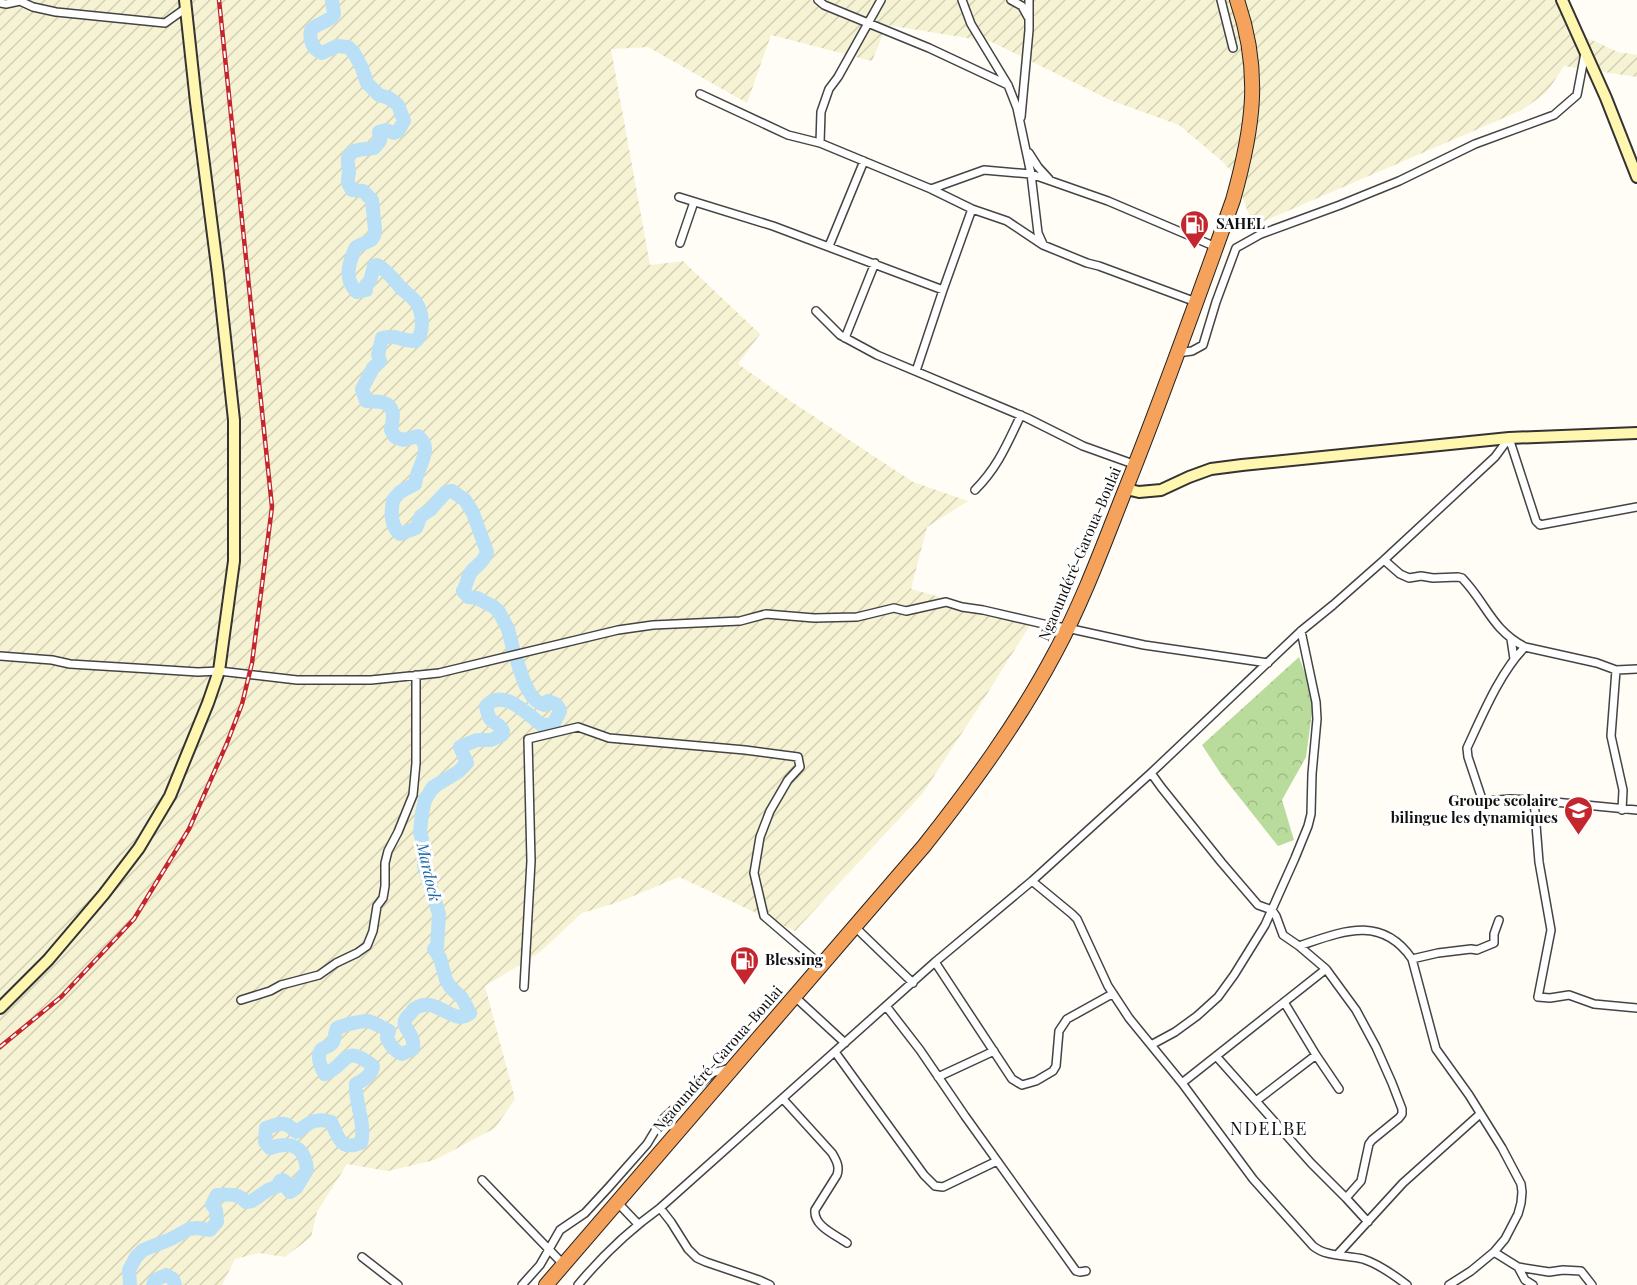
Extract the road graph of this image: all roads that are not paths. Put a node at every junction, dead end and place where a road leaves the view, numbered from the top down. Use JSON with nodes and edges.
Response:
{"nodes":[{"id":1,"x":818,"y":0,"type":"edge"},
{"id":2,"x":881,"y":0,"type":"edge"},
{"id":3,"x":962,"y":0,"type":"edge"},
{"id":4,"x":1011,"y":0,"type":"edge"},
{"id":5,"x":1029,"y":0,"type":"edge"},
{"id":6,"x":1221,"y":0,"type":"edge"},
{"id":7,"x":1237,"y":0,"type":"edge"},
{"id":8,"x":1562,"y":0,"type":"edge"},
{"id":9,"x":0,"y":3,"type":"edge"},
{"id":10,"x":186,"y":4,"type":"edge"},
{"id":11,"x":1029,"y":19,"type":"junction"},
{"id":12,"x":868,"y":23,"type":"junction"},
{"id":13,"x":1233,"y":48,"type":"dead end"},
{"id":14,"x":1585,"y":49,"type":"junction"},
{"id":15,"x":1008,"y":85,"type":"junction"},
{"id":16,"x":700,"y":94,"type":"dead end"},
{"id":17,"x":1021,"y":126,"type":"junction"},
{"id":18,"x":820,"y":142,"type":"junction"},
{"id":19,"x":1025,"y":148,"type":"junction"},
{"id":20,"x":864,"y":161,"type":"junction"},
{"id":21,"x":1032,"y":174,"type":"junction"},
{"id":22,"x":1637,"y":177,"type":"edge"},
{"id":23,"x":1050,"y":180,"type":"junction"},
{"id":24,"x":931,"y":189,"type":"junction"},
{"id":25,"x":679,"y":197,"type":"dead end"},
{"id":26,"x":694,"y":202,"type":"junction"},
{"id":27,"x":972,"y":209,"type":"junction"},
{"id":28,"x":680,"y":243,"type":"dead end"},
{"id":29,"x":1043,"y":245,"type":"junction"},
{"id":30,"x":829,"y":246,"type":"junction"},
{"id":31,"x":1216,"y":247,"type":"junction"},
{"id":32,"x":874,"y":263,"type":"junction"},
{"id":33,"x":943,"y":290,"type":"junction"},
{"id":34,"x":1196,"y":302,"type":"junction"},
{"id":35,"x":816,"y":311,"type":"dead end"},
{"id":36,"x":845,"y":338,"type":"junction"},
{"id":37,"x":1176,"y":353,"type":"junction"},
{"id":38,"x":916,"y":371,"type":"junction"},
{"id":39,"x":1021,"y":415,"type":"junction"},
{"id":40,"x":1637,"y":433,"type":"edge"},
{"id":41,"x":1509,"y":438,"type":"junction"},
{"id":42,"x":1136,"y":465,"type":"junction"},
{"id":43,"x":1126,"y":489,"type":"junction"},
{"id":44,"x":975,"y":490,"type":"dead end"},
{"id":45,"x":1637,"y":507,"type":"edge"},
{"id":46,"x":1384,"y":560,"type":"junction"},
{"id":47,"x":1067,"y":628,"type":"junction"},
{"id":48,"x":1301,"y":631,"type":"junction"},
{"id":49,"x":1511,"y":639,"type":"junction"},
{"id":50,"x":1526,"y":648,"type":"junction"},
{"id":51,"x":0,"y":656,"type":"edge"},
{"id":52,"x":1514,"y":659,"type":"junction"},
{"id":53,"x":1268,"y":663,"type":"junction"},
{"id":54,"x":1637,"y":669,"type":"edge"},
{"id":55,"x":1616,"y":670,"type":"junction"},
{"id":56,"x":219,"y":671,"type":"junction"},
{"id":57,"x":416,"y":675,"type":"junction"},
{"id":58,"x":1151,"y":773,"type":"junction"},
{"id":59,"x":1534,"y":800,"type":"junction"},
{"id":60,"x":1622,"y":810,"type":"junction"},
{"id":61,"x":1637,"y":810,"type":"edge"},
{"id":62,"x":1032,"y":881,"type":"junction"},
{"id":63,"x":1272,"y":910,"type":"junction"},
{"id":64,"x":1499,"y":920,"type":"dead end"},
{"id":65,"x":854,"y":926,"type":"junction"},
{"id":66,"x":1299,"y":946,"type":"junction"},
{"id":67,"x":1412,"y":959,"type":"junction"},
{"id":68,"x":935,"y":962,"type":"junction"},
{"id":69,"x":821,"y":965,"type":"junction"},
{"id":70,"x":1326,"y":969,"type":"junction"},
{"id":71,"x":913,"y":983,"type":"junction"},
{"id":72,"x":524,"y":987,"type":"dead end"},
{"id":73,"x":1112,"y":994,"type":"junction"},
{"id":74,"x":794,"y":996,"type":"junction"},
{"id":75,"x":241,"y":1000,"type":"dead end"},
{"id":76,"x":1284,"y":1002,"type":"junction"},
{"id":77,"x":886,"y":1006,"type":"junction"},
{"id":78,"x":0,"y":1008,"type":"edge"},
{"id":79,"x":1637,"y":1008,"type":"edge"},
{"id":80,"x":845,"y":1043,"type":"junction"},
{"id":81,"x":1151,"y":1045,"type":"junction"},
{"id":82,"x":994,"y":1050,"type":"junction"},
{"id":83,"x":835,"y":1052,"type":"junction"},
{"id":84,"x":1316,"y":1055,"type":"junction"},
{"id":85,"x":1216,"y":1056,"type":"junction"},
{"id":86,"x":733,"y":1068,"type":"junction"},
{"id":87,"x":938,"y":1077,"type":"junction"},
{"id":88,"x":1182,"y":1083,"type":"junction"},
{"id":89,"x":1339,"y":1089,"type":"dead end"},
{"id":90,"x":783,"y":1099,"type":"junction"},
{"id":91,"x":1256,"y":1101,"type":"junction"},
{"id":92,"x":1480,"y":1114,"type":"junction"},
{"id":93,"x":997,"y":1161,"type":"junction"},
{"id":94,"x":482,"y":1180,"type":"dead end"},
{"id":95,"x":1346,"y":1198,"type":"junction"},
{"id":96,"x":617,"y":1202,"type":"junction"},
{"id":97,"x":660,"y":1208,"type":"junction"},
{"id":98,"x":1368,"y":1222,"type":"junction"},
{"id":99,"x":638,"y":1224,"type":"junction"},
{"id":100,"x":847,"y":1243,"type":"dead end"},
{"id":101,"x":549,"y":1251,"type":"junction"},
{"id":102,"x":1494,"y":1252,"type":"junction"},
{"id":103,"x":1337,"y":1255,"type":"junction"},
{"id":104,"x":363,"y":1257,"type":"dead end"},
{"id":105,"x":563,"y":1264,"type":"junction"},
{"id":106,"x":1518,"y":1267,"type":"junction"},
{"id":107,"x":1086,"y":1271,"type":"dead end"},
{"id":108,"x":398,"y":1285,"type":"edge"},
{"id":109,"x":522,"y":1285,"type":"edge"},
{"id":110,"x":546,"y":1285,"type":"edge"},
{"id":111,"x":578,"y":1285,"type":"edge"},
{"id":112,"x":770,"y":1285,"type":"edge"},
{"id":113,"x":1407,"y":1285,"type":"edge"},
{"id":114,"x":1449,"y":1285,"type":"edge"},
{"id":115,"x":1533,"y":1285,"type":"edge"},
{"id":116,"x":1592,"y":1285,"type":"edge"}],
"edges":[{"from":1,"to":12,"type":"street"},
{"from":2,"to":12,"type":"street"},
{"from":3,"to":15,"type":"street"},
{"from":4,"to":11,"type":"street"},
{"from":5,"to":11,"type":"street"},
{"from":6,"to":13,"type":"street"},
{"from":7,"to":31,"type":"highway","name":"Ngaoundéré-Garoua-Boulai"},
{"from":8,"to":14,"type":"street"},
{"from":9,"to":10,"type":"street"},
{"from":10,"to":56,"type":"street"},
{"from":11,"to":17,"type":"street"},
{"from":12,"to":15,"type":"street"},
{"from":12,"to":18,"type":"street"},
{"from":14,"to":22,"type":"street"},
{"from":14,"to":37,"type":"street"},
{"from":15,"to":17,"type":"street"},
{"from":16,"to":18,"type":"street"},
{"from":17,"to":19,"type":"street"},
{"from":18,"to":20,"type":"street"},
{"from":19,"to":21,"type":"street"},
{"from":19,"to":23,"type":"street"},
{"from":20,"to":24,"type":"street"},
{"from":20,"to":30,"type":"street"},
{"from":21,"to":23,"type":"street"},
{"from":21,"to":24,"type":"street"},
{"from":21,"to":29,"type":"street"},
{"from":23,"to":31,"type":"street"},
{"from":24,"to":27,"type":"street"},
{"from":25,"to":26,"type":"street"},
{"from":26,"to":28,"type":"street"},
{"from":26,"to":30,"type":"street"},
{"from":27,"to":29,"type":"street"},
{"from":27,"to":33,"type":"street"},
{"from":29,"to":34,"type":"street"},
{"from":30,"to":32,"type":"street"},
{"from":31,"to":34,"type":"highway","name":"Ngaoundéré-Garoua-Boulai"},
{"from":32,"to":33,"type":"street"},
{"from":32,"to":36,"type":"street"},
{"from":33,"to":38,"type":"street"},
{"from":34,"to":37,"type":"highway","name":"Ngaoundéré-Garoua-Boulai"},
{"from":35,"to":36,"type":"street"},
{"from":36,"to":38,"type":"street"},
{"from":37,"to":42,"type":"highway","name":"Ngaoundéré-Garoua-Boulai"},
{"from":38,"to":39,"type":"street"},
{"from":39,"to":42,"type":"street"},
{"from":39,"to":44,"type":"street"},
{"from":40,"to":41,"type":"street"},
{"from":41,"to":43,"type":"street"},
{"from":41,"to":45,"type":"street"},
{"from":41,"to":46,"type":"street"},
{"from":42,"to":43,"type":"highway","name":"Ngaoundéré-Garoua-Boulai"},
{"from":43,"to":47,"type":"highway","name":"Ngaoundéré-Garoua-Boulai"},
{"from":46,"to":48,"type":"street"},
{"from":46,"to":49,"type":"street"},
{"from":47,"to":53,"type":"street"},
{"from":47,"to":57,"type":"street"},
{"from":47,"to":65,"type":"highway","name":"Ngaoundéré-Garoua-Boulai"},
{"from":48,"to":53,"type":"street"},
{"from":48,"to":63,"type":"street"},
{"from":49,"to":50,"type":"street"},
{"from":49,"to":52,"type":"street"},
{"from":50,"to":52,"type":"street"},
{"from":50,"to":55,"type":"street"},
{"from":51,"to":56,"type":"street"},
{"from":52,"to":59,"type":"street"},
{"from":53,"to":58,"type":"street"},
{"from":54,"to":55,"type":"street"},
{"from":55,"to":60,"type":"street"},
{"from":56,"to":57,"type":"street"},
{"from":56,"to":78,"type":"street"},
{"from":57,"to":75,"type":"street"},
{"from":58,"to":62,"type":"street"},
{"from":58,"to":63,"type":"street"},
{"from":59,"to":60,"type":"street"},
{"from":59,"to":79,"type":"street"},
{"from":60,"to":61,"type":"street"},
{"from":62,"to":68,"type":"street"},
{"from":62,"to":73,"type":"street"},
{"from":63,"to":66,"type":"street"},
{"from":63,"to":81,"type":"street"},
{"from":64,"to":67,"type":"street"},
{"from":65,"to":69,"type":"highway","name":"Ngaoundéré-Garoua-Boulai"},
{"from":65,"to":71,"type":"street"},
{"from":66,"to":67,"type":"street"},
{"from":66,"to":70,"type":"street"},
{"from":67,"to":92,"type":"street"},
{"from":68,"to":71,"type":"street"},
{"from":68,"to":82,"type":"street"},
{"from":69,"to":72,"type":"street"},
{"from":69,"to":74,"type":"highway","name":"Ngaoundéré-Garoua-Boulai"},
{"from":70,"to":76,"type":"street"},
{"from":70,"to":95,"type":"street"},
{"from":71,"to":77,"type":"street"},
{"from":73,"to":81,"type":"street"},
{"from":73,"to":82,"type":"street"},
{"from":74,"to":80,"type":"street"},
{"from":74,"to":86,"type":"highway","name":"Ngaoundéré-Garoua-Boulai"},
{"from":76,"to":84,"type":"street"},
{"from":76,"to":85,"type":"street"},
{"from":77,"to":80,"type":"street"},
{"from":77,"to":87,"type":"street"},
{"from":80,"to":83,"type":"street"},
{"from":81,"to":88,"type":"street"},
{"from":82,"to":87,"type":"street"},
{"from":83,"to":90,"type":"street"},
{"from":83,"to":93,"type":"street"},
{"from":84,"to":89,"type":"street"},
{"from":84,"to":91,"type":"street"},
{"from":85,"to":88,"type":"street"},
{"from":85,"to":91,"type":"street"},
{"from":86,"to":96,"type":"highway","name":"Ngaoundéré-Garoua-Boulai"},
{"from":86,"to":101,"type":"street"},
{"from":87,"to":93,"type":"street"},
{"from":88,"to":103,"type":"street"},
{"from":90,"to":97,"type":"street"},
{"from":90,"to":100,"type":"street"},
{"from":91,"to":95,"type":"street"},
{"from":92,"to":98,"type":"street"},
{"from":92,"to":102,"type":"street"},
{"from":93,"to":107,"type":"street"},
{"from":94,"to":101,"type":"street"},
{"from":95,"to":98,"type":"street"},
{"from":96,"to":99,"type":"street"},
{"from":96,"to":105,"type":"highway","name":"Ngaoundéré-Garoua-Boulai"},
{"from":97,"to":99,"type":"street"},
{"from":97,"to":112,"type":"street"},
{"from":98,"to":103,"type":"street"},
{"from":99,"to":111,"type":"street"},
{"from":101,"to":105,"type":"street"},
{"from":101,"to":109,"type":"street"},
{"from":102,"to":106,"type":"street"},
{"from":102,"to":114,"type":"street"},
{"from":103,"to":113,"type":"street"},
{"from":104,"to":108,"type":"street"},
{"from":105,"to":110,"type":"highway","name":"Ngaoundéré-Garoua-Boulai"},
{"from":106,"to":115,"type":"street"},
{"from":106,"to":116,"type":"street"}]}
